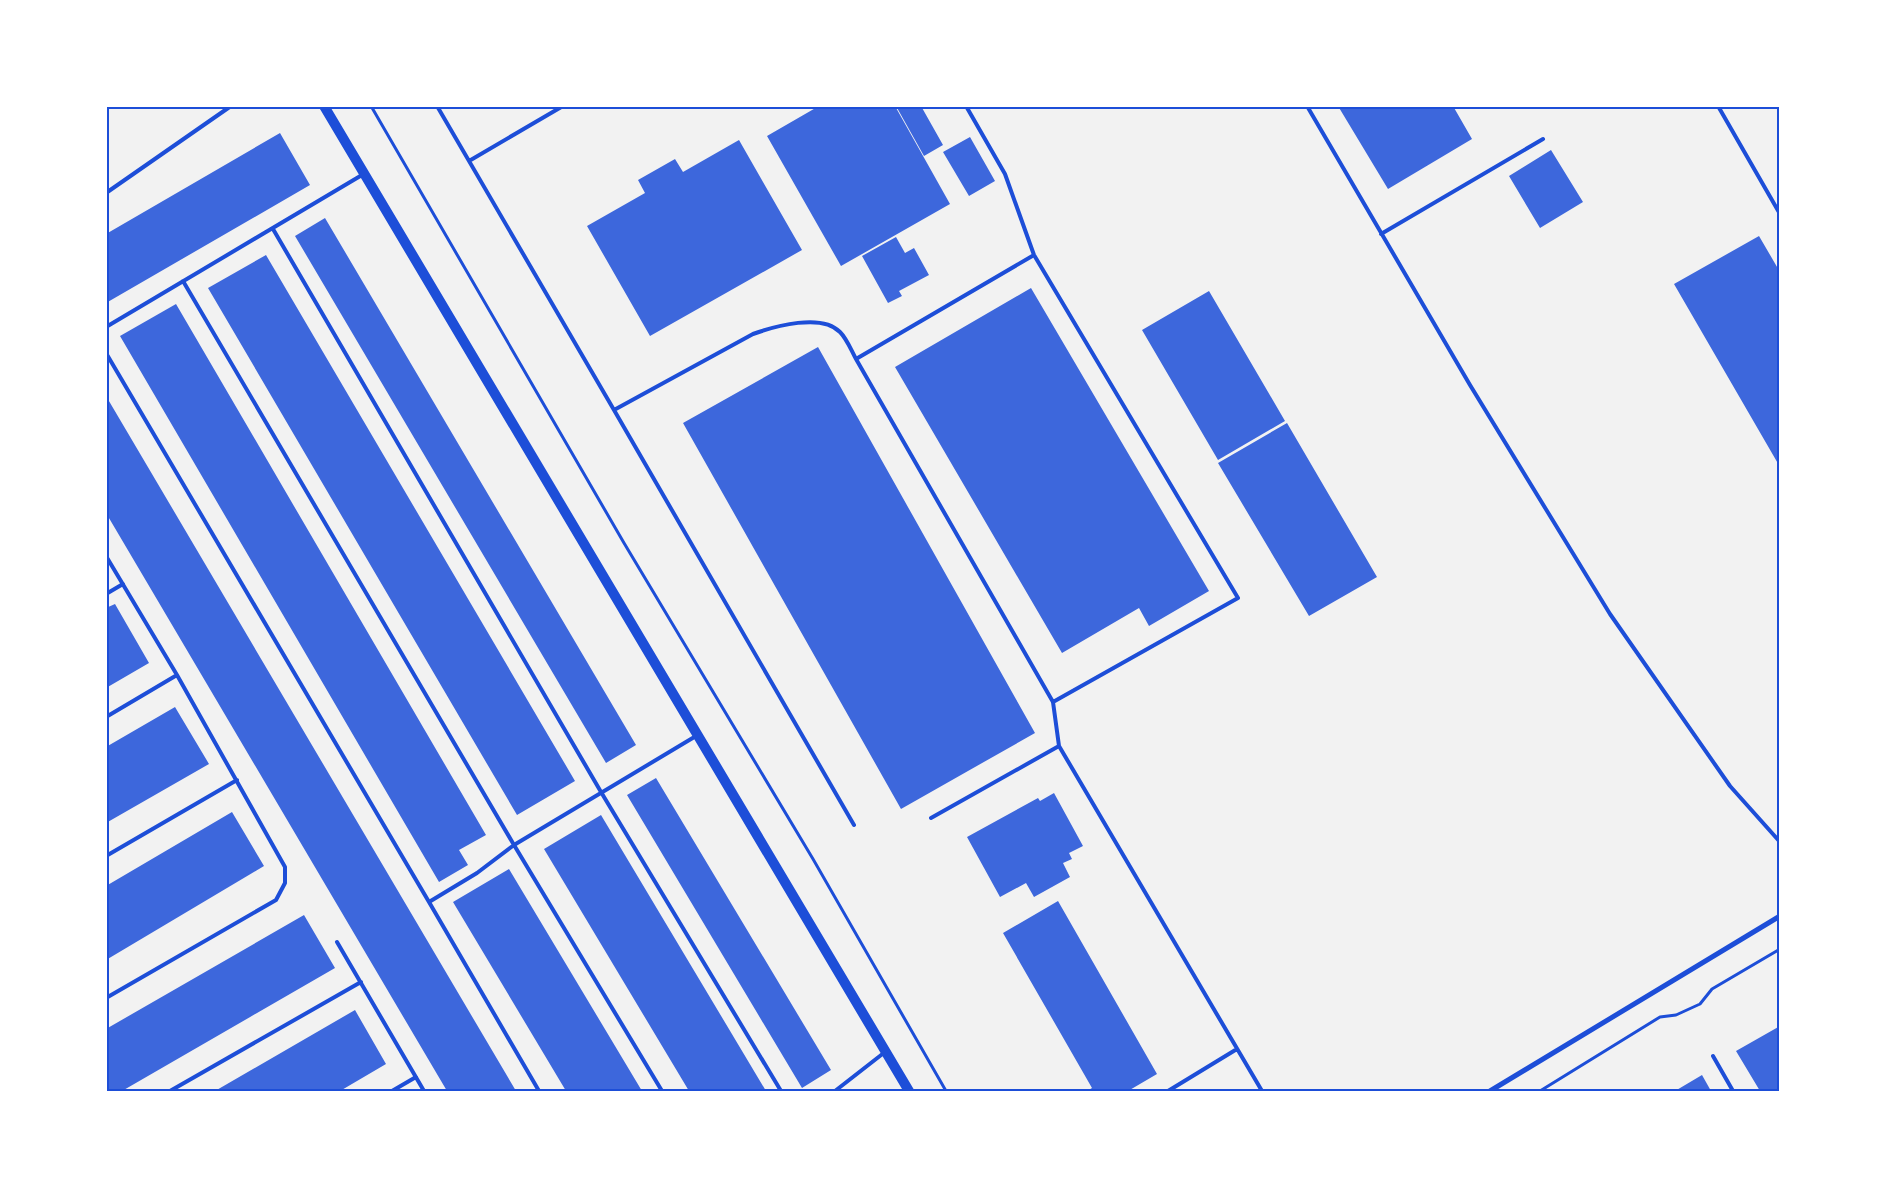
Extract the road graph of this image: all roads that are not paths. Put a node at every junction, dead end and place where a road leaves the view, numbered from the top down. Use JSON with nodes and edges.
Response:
{"nodes":[{"id":1,"x":231,"y":106,"type":"edge"},
{"id":2,"x":324,"y":106,"type":"edge"},
{"id":3,"x":437,"y":106,"type":"edge"},
{"id":4,"x":563,"y":106,"type":"edge"},
{"id":5,"x":966,"y":106,"type":"edge"},
{"id":6,"x":1307,"y":106,"type":"edge"},
{"id":7,"x":1718,"y":106,"type":"edge"},
{"id":8,"x":1543,"y":139,"type":"dead end"},
{"id":9,"x":469,"y":161,"type":"junction"},
{"id":10,"x":364,"y":174,"type":"junction"},
{"id":11,"x":106,"y":193,"type":"edge"},
{"id":12,"x":1780,"y":214,"type":"edge"},
{"id":13,"x":273,"y":229,"type":"junction"},
{"id":14,"x":1381,"y":234,"type":"junction"},
{"id":15,"x":1034,"y":255,"type":"junction"},
{"id":16,"x":183,"y":281,"type":"junction"},
{"id":17,"x":106,"y":327,"type":"edge"},
{"id":18,"x":106,"y":353,"type":"edge"},
{"id":19,"x":856,"y":359,"type":"junction"},
{"id":20,"x":614,"y":410,"type":"junction"},
{"id":21,"x":106,"y":556,"type":"edge"},
{"id":22,"x":123,"y":584,"type":"junction"},
{"id":23,"x":106,"y":594,"type":"edge"},
{"id":24,"x":177,"y":675,"type":"junction"},
{"id":25,"x":1053,"y":702,"type":"junction"},
{"id":26,"x":106,"y":717,"type":"edge"},
{"id":27,"x":698,"y":735,"type":"junction"},
{"id":28,"x":1059,"y":746,"type":"junction"},
{"id":29,"x":237,"y":780,"type":"junction"},
{"id":30,"x":601,"y":792,"type":"junction"},
{"id":31,"x":931,"y":818,"type":"dead end"},
{"id":32,"x":854,"y":825,"type":"dead end"},
{"id":33,"x":1780,"y":842,"type":"edge"},
{"id":34,"x":514,"y":845,"type":"junction"},
{"id":35,"x":106,"y":856,"type":"edge"},
{"id":36,"x":429,"y":902,"type":"junction"},
{"id":37,"x":1780,"y":916,"type":"edge"},
{"id":38,"x":337,"y":942,"type":"dead end"},
{"id":39,"x":360,"y":982,"type":"junction"},
{"id":40,"x":106,"y":998,"type":"edge"},
{"id":41,"x":1238,"y":1049,"type":"junction"},
{"id":42,"x":886,"y":1051,"type":"junction"},
{"id":43,"x":1713,"y":1056,"type":"dead end"},
{"id":44,"x":416,"y":1077,"type":"junction"},
{"id":45,"x":170,"y":1091,"type":"edge"},
{"id":46,"x":392,"y":1091,"type":"edge"},
{"id":47,"x":424,"y":1091,"type":"edge"},
{"id":48,"x":539,"y":1091,"type":"edge"},
{"id":49,"x":662,"y":1091,"type":"edge"},
{"id":50,"x":781,"y":1091,"type":"edge"},
{"id":51,"x":835,"y":1091,"type":"edge"},
{"id":52,"x":909,"y":1091,"type":"edge"},
{"id":53,"x":1168,"y":1091,"type":"edge"},
{"id":54,"x":1262,"y":1091,"type":"edge"},
{"id":55,"x":1490,"y":1091,"type":"edge"},
{"id":56,"x":1733,"y":1091,"type":"edge"}],
"edges":[{"from":1,"to":11,"type":"lane"},
{"from":2,"to":10,"type":"main road"},
{"from":3,"to":9,"type":"lane"},
{"from":4,"to":9,"type":"lane"},
{"from":5,"to":15,"type":"lane"},
{"from":6,"to":14,"type":"lane"},
{"from":7,"to":12,"type":"lane"},
{"from":8,"to":14,"type":"lane"},
{"from":9,"to":20,"type":"lane"},
{"from":10,"to":13,"type":"lane"},
{"from":10,"to":27,"type":"main road"},
{"from":13,"to":16,"type":"lane"},
{"from":13,"to":30,"type":"lane"},
{"from":14,"to":33,"type":"lane"},
{"from":15,"to":19,"type":"lane"},
{"from":15,"to":25,"type":"lane"},
{"from":16,"to":17,"type":"lane"},
{"from":16,"to":34,"type":"lane"},
{"from":18,"to":36,"type":"lane"},
{"from":19,"to":20,"type":"lane"},
{"from":19,"to":25,"type":"lane"},
{"from":20,"to":32,"type":"lane"},
{"from":21,"to":22,"type":"lane"},
{"from":22,"to":23,"type":"lane"},
{"from":22,"to":24,"type":"lane"},
{"from":24,"to":26,"type":"lane"},
{"from":24,"to":29,"type":"lane"},
{"from":25,"to":28,"type":"lane"},
{"from":27,"to":30,"type":"lane"},
{"from":27,"to":42,"type":"main road"},
{"from":28,"to":31,"type":"lane"},
{"from":28,"to":41,"type":"lane"},
{"from":29,"to":35,"type":"lane"},
{"from":29,"to":40,"type":"lane"},
{"from":30,"to":34,"type":"lane"},
{"from":30,"to":50,"type":"lane"},
{"from":34,"to":36,"type":"lane"},
{"from":34,"to":49,"type":"lane"},
{"from":36,"to":48,"type":"lane"},
{"from":37,"to":55,"type":"street"},
{"from":38,"to":39,"type":"lane"},
{"from":39,"to":44,"type":"lane"},
{"from":39,"to":45,"type":"lane"},
{"from":41,"to":53,"type":"lane"},
{"from":41,"to":54,"type":"lane"},
{"from":42,"to":51,"type":"lane"},
{"from":42,"to":52,"type":"main road"},
{"from":43,"to":56,"type":"lane"},
{"from":44,"to":46,"type":"lane"},
{"from":44,"to":47,"type":"lane"}]}
